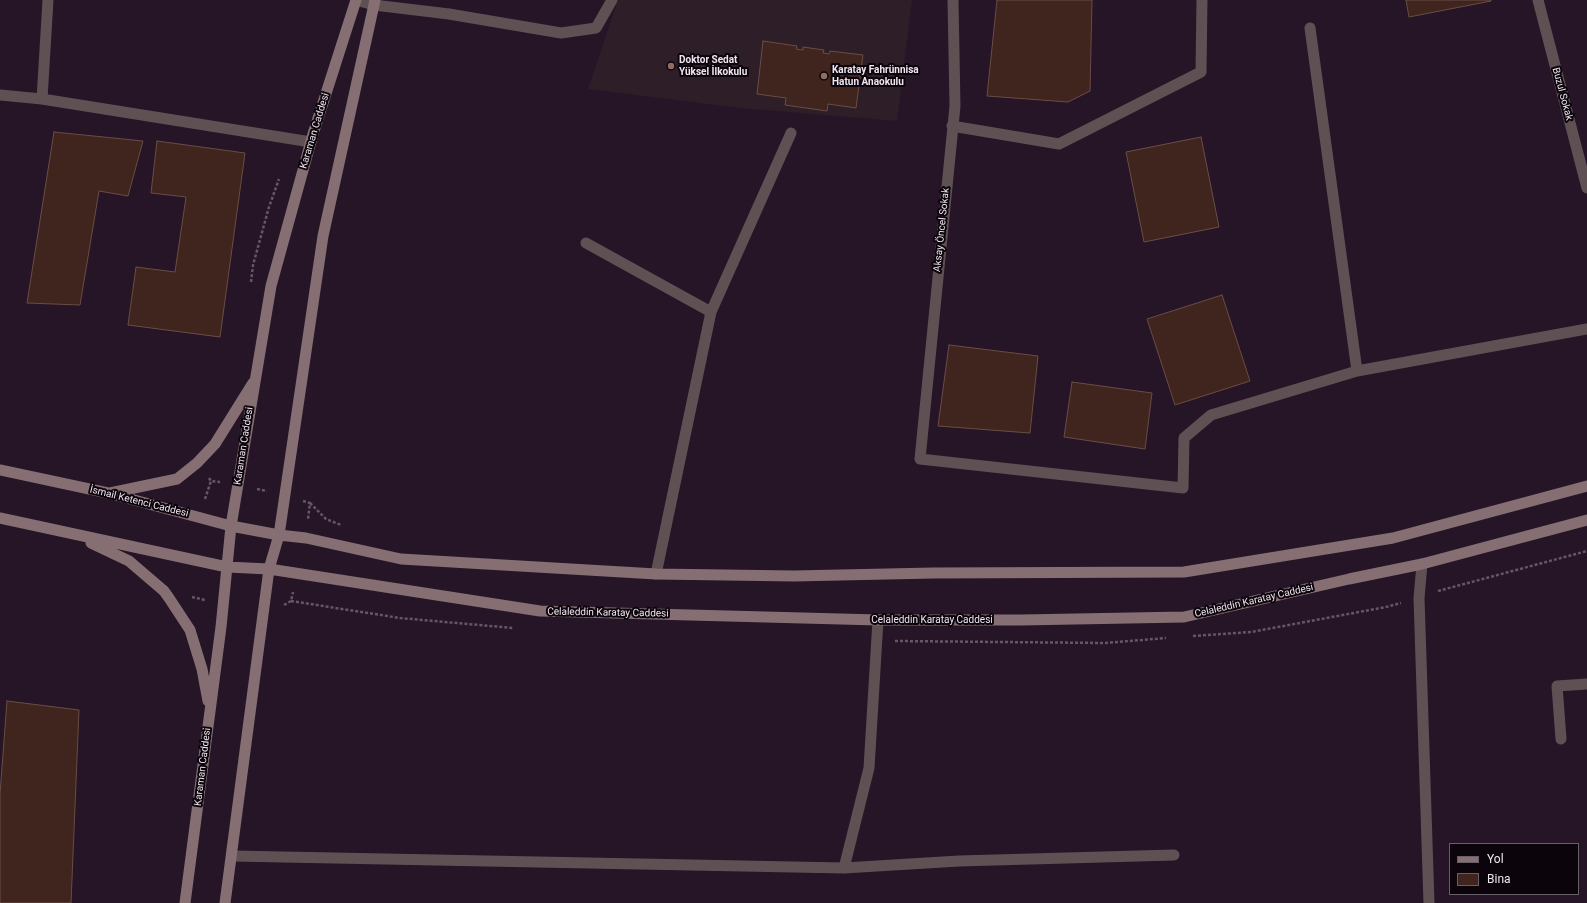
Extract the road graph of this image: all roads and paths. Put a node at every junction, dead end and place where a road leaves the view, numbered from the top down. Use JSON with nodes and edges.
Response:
{"nodes":[{"id":1,"x":48,"y":0,"type":"edge"},
{"id":2,"x":356,"y":0,"type":"edge"},
{"id":3,"x":612,"y":0,"type":"edge"},
{"id":4,"x":953,"y":0,"type":"edge"},
{"id":5,"x":1202,"y":0,"type":"edge"},
{"id":6,"x":1538,"y":0,"type":"edge"},
{"id":7,"x":374,"y":3,"type":"edge"},
{"id":8,"x":1310,"y":28,"type":"dead end"},
{"id":9,"x":0,"y":95,"type":"edge"},
{"id":10,"x":42,"y":99,"type":"junction"},
{"id":11,"x":952,"y":126,"type":"junction"},
{"id":12,"x":791,"y":133,"type":"dead end"},
{"id":13,"x":311,"y":142,"type":"junction"},
{"id":14,"x":1587,"y":188,"type":"edge"},
{"id":15,"x":586,"y":243,"type":"dead end"},
{"id":16,"x":711,"y":312,"type":"junction"},
{"id":17,"x":1587,"y":329,"type":"edge"},
{"id":18,"x":1357,"y":371,"type":"junction"},
{"id":19,"x":256,"y":379,"type":"junction"},
{"id":20,"x":0,"y":470,"type":"edge"},
{"id":21,"x":1587,"y":486,"type":"edge"},
{"id":22,"x":108,"y":493,"type":"junction"},
{"id":23,"x":310,"y":503,"type":"dead end"},
{"id":24,"x":0,"y":518,"type":"edge"},
{"id":25,"x":1587,"y":520,"type":"edge"},
{"id":26,"x":231,"y":526,"type":"junction"},
{"id":27,"x":348,"y":527,"type":"dead end"},
{"id":28,"x":72,"y":534,"type":"junction"},
{"id":29,"x":279,"y":535,"type":"junction"},
{"id":30,"x":1422,"y":564,"type":"junction"},
{"id":31,"x":227,"y":567,"type":"junction"},
{"id":32,"x":269,"y":569,"type":"junction"},
{"id":33,"x":656,"y":574,"type":"junction"},
{"id":34,"x":878,"y":620,"type":"junction"},
{"id":35,"x":1587,"y":684,"type":"edge"},
{"id":36,"x":210,"y":710,"type":"junction"},
{"id":37,"x":1561,"y":739,"type":"dead end"},
{"id":38,"x":1174,"y":855,"type":"dead end"},
{"id":39,"x":232,"y":856,"type":"junction"},
{"id":40,"x":844,"y":868,"type":"junction"},
{"id":41,"x":185,"y":903,"type":"edge"},
{"id":42,"x":225,"y":903,"type":"edge"},
{"id":43,"x":1429,"y":903,"type":"edge"}],
"edges":[{"from":1,"to":10,"type":"street"},
{"from":2,"to":7,"type":"street"},
{"from":2,"to":13,"type":"main road","name":"Karaman Caddesi"},
{"from":3,"to":7,"type":"street"},
{"from":4,"to":11,"type":"street","name":"Aksay Öncel Sokak"},
{"from":5,"to":11,"type":"street"},
{"from":6,"to":14,"type":"street","name":"Buzul Sokak"},
{"from":7,"to":29,"type":"main road"},
{"from":8,"to":18,"type":"street"},
{"from":9,"to":10,"type":"street"},
{"from":10,"to":13,"type":"street"},
{"from":11,"to":18,"type":"street","name":"Aksay Öncel Sokak"},
{"from":12,"to":16,"type":"street"},
{"from":13,"to":19,"type":"main road","name":"Karaman Caddesi"},
{"from":15,"to":16,"type":"street"},
{"from":16,"to":33,"type":"street"},
{"from":17,"to":18,"type":"street"},
{"from":19,"to":22,"type":"main road"},
{"from":19,"to":26,"type":"main road","name":"Karaman Caddesi"},
{"from":20,"to":22,"type":"main road","name":"İsmail Ketenci Caddesi"},
{"from":21,"to":33,"type":"main road"},
{"from":22,"to":26,"type":"main road","name":"İsmail Ketenci Caddesi"},
{"from":23,"to":27,"type":"path"},
{"from":24,"to":28,"type":"main road"},
{"from":25,"to":30,"type":"main road","name":"Celaleddin Karatay Caddesi"},
{"from":26,"to":29,"type":"main road","name":"İsmail Ketenci Caddesi"},
{"from":26,"to":31,"type":"main road","name":"Karaman Caddesi"},
{"from":28,"to":31,"type":"main road"},
{"from":28,"to":36,"type":"main road"},
{"from":29,"to":32,"type":"main road"},
{"from":29,"to":33,"type":"main road"},
{"from":30,"to":34,"type":"main road","name":"Celaleddin Karatay Caddesi"},
{"from":30,"to":43,"type":"street"},
{"from":31,"to":32,"type":"main road"},
{"from":31,"to":36,"type":"main road","name":"Karaman Caddesi"},
{"from":32,"to":34,"type":"main road","name":"Celaleddin Karatay Caddesi"},
{"from":32,"to":39,"type":"main road"},
{"from":34,"to":40,"type":"street"},
{"from":35,"to":37,"type":"street"},
{"from":36,"to":41,"type":"main road","name":"Karaman Caddesi"},
{"from":38,"to":40,"type":"street"},
{"from":39,"to":40,"type":"street"},
{"from":39,"to":42,"type":"main road"}]}
